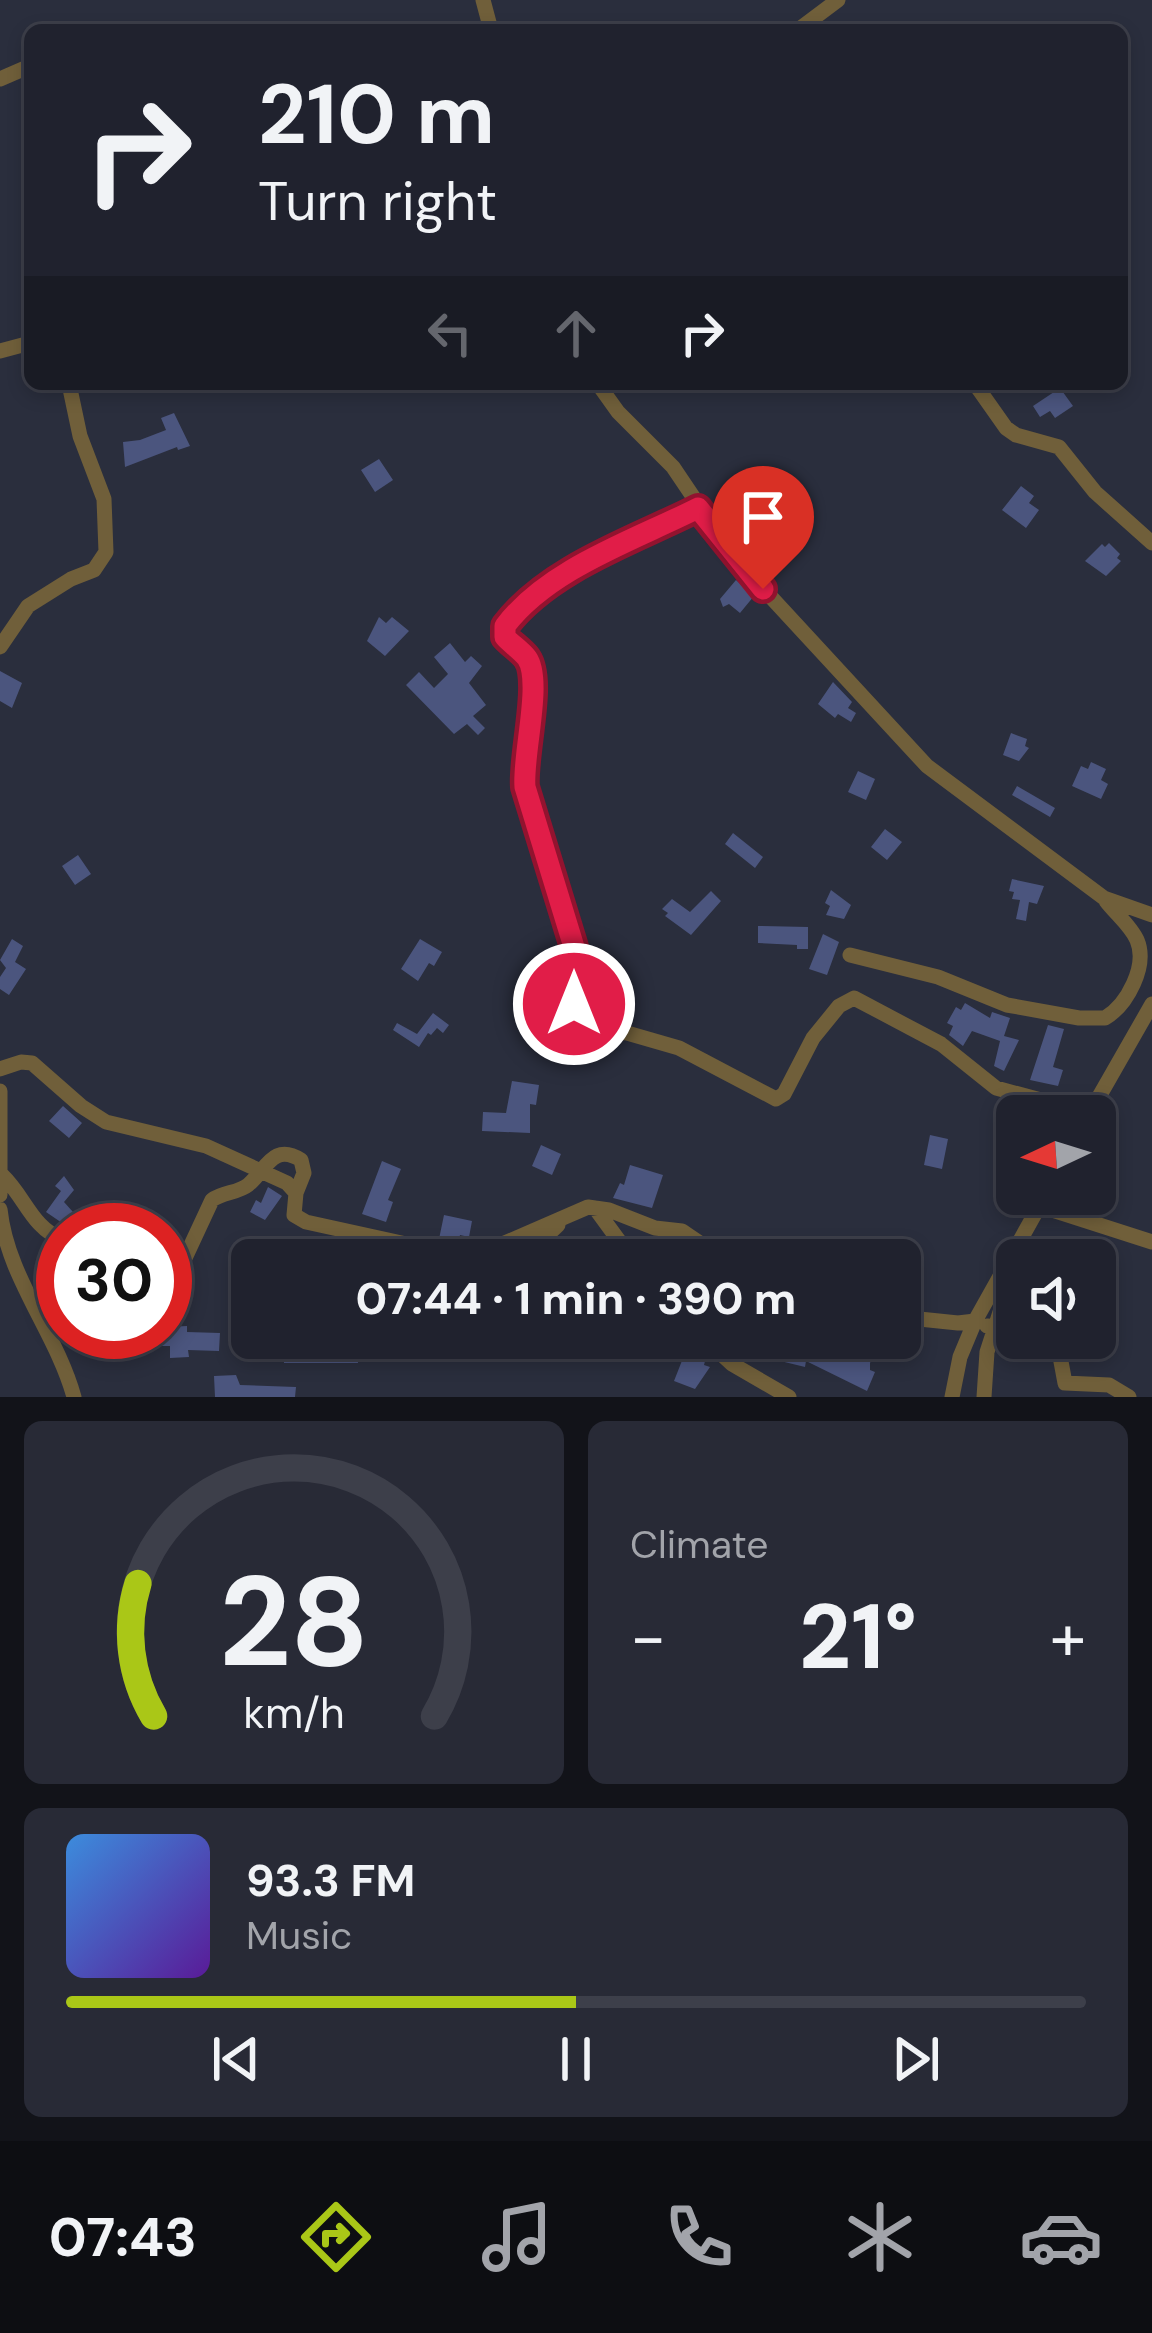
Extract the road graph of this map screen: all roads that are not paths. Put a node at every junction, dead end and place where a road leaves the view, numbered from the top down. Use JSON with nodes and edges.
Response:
{"nodes":[{"id":1,"x":838,"y":0,"type":"edge"},
{"id":2,"x":806,"y":24,"type":"edge"},
{"id":3,"x":70,"y":390,"type":"edge"},
{"id":4,"x":602,"y":390,"type":"edge"},
{"id":5,"x":979,"y":390,"type":"edge"},
{"id":6,"x":698,"y":508,"type":"junction"},
{"id":7,"x":1152,"y":543,"type":"edge"},
{"id":8,"x":6,"y":620,"type":"edge"},
{"id":9,"x":0,"y":646,"type":"edge"},
{"id":10,"x":1104,"y":898,"type":"junction"},
{"id":11,"x":1152,"y":915,"type":"edge"},
{"id":12,"x":850,"y":955,"type":"dead end"},
{"id":13,"x":1152,"y":1004,"type":"edge"},
{"id":14,"x":0,"y":1069,"type":"edge"},
{"id":15,"x":0,"y":1091,"type":"edge"},
{"id":16,"x":1020,"y":1095,"type":"edge"},
{"id":17,"x":1099,"y":1095,"type":"edge"},
{"id":18,"x":258,"y":1170,"type":"junction"},
{"id":19,"x":2,"y":1175,"type":"edge"},
{"id":20,"x":296,"y":1192,"type":"junction"},
{"id":21,"x":0,"y":1195,"type":"edge"},
{"id":22,"x":596,"y":1208,"type":"junction"},
{"id":23,"x":0,"y":1209,"type":"edge"},
{"id":24,"x":1082,"y":1215,"type":"edge"},
{"id":25,"x":566,"y":1217,"type":"junction"},
{"id":26,"x":36,"y":1224,"type":"edge"},
{"id":27,"x":380,"y":1239,"type":"edge"},
{"id":28,"x":521,"y":1239,"type":"edge"},
{"id":29,"x":543,"y":1239,"type":"edge"},
{"id":30,"x":615,"y":1239,"type":"edge"},
{"id":31,"x":693,"y":1239,"type":"edge"},
{"id":32,"x":1152,"y":1242,"type":"edge"},
{"id":33,"x":192,"y":1243,"type":"edge"},
{"id":34,"x":996,"y":1284,"type":"edge"},
{"id":35,"x":921,"y":1319,"type":"edge"},
{"id":36,"x":996,"y":1321,"type":"edge"},
{"id":37,"x":973,"y":1323,"type":"junction"},
{"id":38,"x":994,"y":1327,"type":"junction"},
{"id":39,"x":726,"y":1359,"type":"edge"},
{"id":40,"x":1060,"y":1359,"type":"edge"},
{"id":41,"x":74,"y":1397,"type":"edge"},
{"id":42,"x":789,"y":1397,"type":"edge"},
{"id":43,"x":952,"y":1397,"type":"edge"},
{"id":44,"x":984,"y":1397,"type":"edge"},
{"id":45,"x":1129,"y":1397,"type":"edge"}],
"edges":[{"from":1,"to":2,"type":"street"},
{"from":3,"to":8,"type":"street"},
{"from":4,"to":6,"type":"street"},
{"from":5,"to":7,"type":"street"},
{"from":6,"to":10,"type":"street"},
{"from":6,"to":16,"type":"street"},
{"from":8,"to":9,"type":"street"},
{"from":10,"to":11,"type":"street"},
{"from":10,"to":12,"type":"street"},
{"from":13,"to":17,"type":"street"},
{"from":14,"to":18,"type":"street"},
{"from":15,"to":19,"type":"street"},
{"from":18,"to":20,"type":"street"},
{"from":18,"to":20,"type":"street"},
{"from":18,"to":33,"type":"street"},
{"from":19,"to":21,"type":"street"},
{"from":19,"to":26,"type":"street"},
{"from":20,"to":27,"type":"street"},
{"from":22,"to":25,"type":"street"},
{"from":22,"to":30,"type":"street"},
{"from":22,"to":31,"type":"street"},
{"from":23,"to":41,"type":"street"},
{"from":24,"to":32,"type":"street"},
{"from":25,"to":28,"type":"street"},
{"from":25,"to":29,"type":"street"},
{"from":34,"to":37,"type":"street"},
{"from":35,"to":37,"type":"street"},
{"from":36,"to":38,"type":"street"},
{"from":37,"to":38,"type":"street"},
{"from":37,"to":43,"type":"street"},
{"from":38,"to":44,"type":"street"},
{"from":39,"to":42,"type":"street"},
{"from":40,"to":45,"type":"street"}]}
